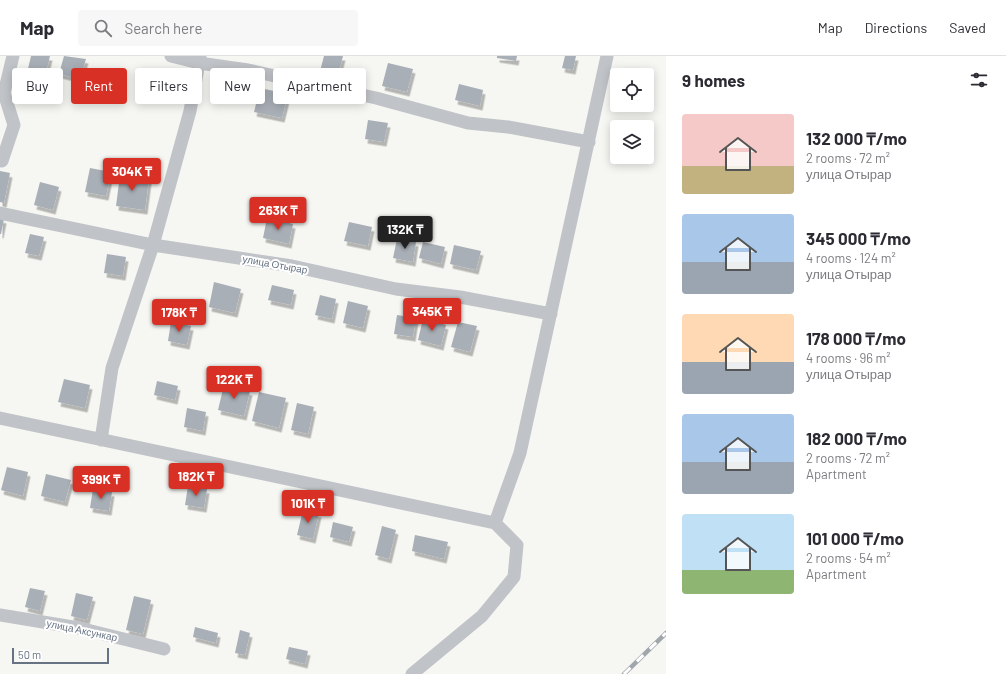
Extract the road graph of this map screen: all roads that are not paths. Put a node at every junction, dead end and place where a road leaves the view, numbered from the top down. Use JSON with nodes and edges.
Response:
{"nodes":[{"id":1,"x":13,"y":56,"type":"edge"},
{"id":2,"x":171,"y":56,"type":"edge"},
{"id":3,"x":607,"y":56,"type":"edge"},
{"id":4,"x":200,"y":60,"type":"edge"},
{"id":5,"x":589,"y":142,"type":"junction"},
{"id":6,"x":2,"y":161,"type":"dead end"},
{"id":7,"x":0,"y":213,"type":"edge"},
{"id":8,"x":153,"y":245,"type":"junction"},
{"id":9,"x":551,"y":314,"type":"junction"},
{"id":10,"x":0,"y":418,"type":"edge"},
{"id":11,"x":101,"y":440,"type":"junction"},
{"id":12,"x":495,"y":523,"type":"junction"},
{"id":13,"x":0,"y":615,"type":"edge"},
{"id":14,"x":164,"y":649,"type":"dead end"},
{"id":15,"x":412,"y":674,"type":"edge"}],
"edges":[{"from":1,"to":6,"type":"street"},
{"from":2,"to":4,"type":"street"},
{"from":3,"to":5,"type":"street"},
{"from":4,"to":5,"type":"street"},
{"from":4,"to":8,"type":"street"},
{"from":5,"to":9,"type":"street"},
{"from":7,"to":8,"type":"street","name":"улица Отырар"},
{"from":8,"to":9,"type":"street","name":"улица Отырар"},
{"from":8,"to":11,"type":"street"},
{"from":9,"to":12,"type":"street"},
{"from":10,"to":11,"type":"street"},
{"from":11,"to":12,"type":"street"},
{"from":12,"to":15,"type":"street"},
{"from":13,"to":14,"type":"street","name":"улица Аксункар"}]}
